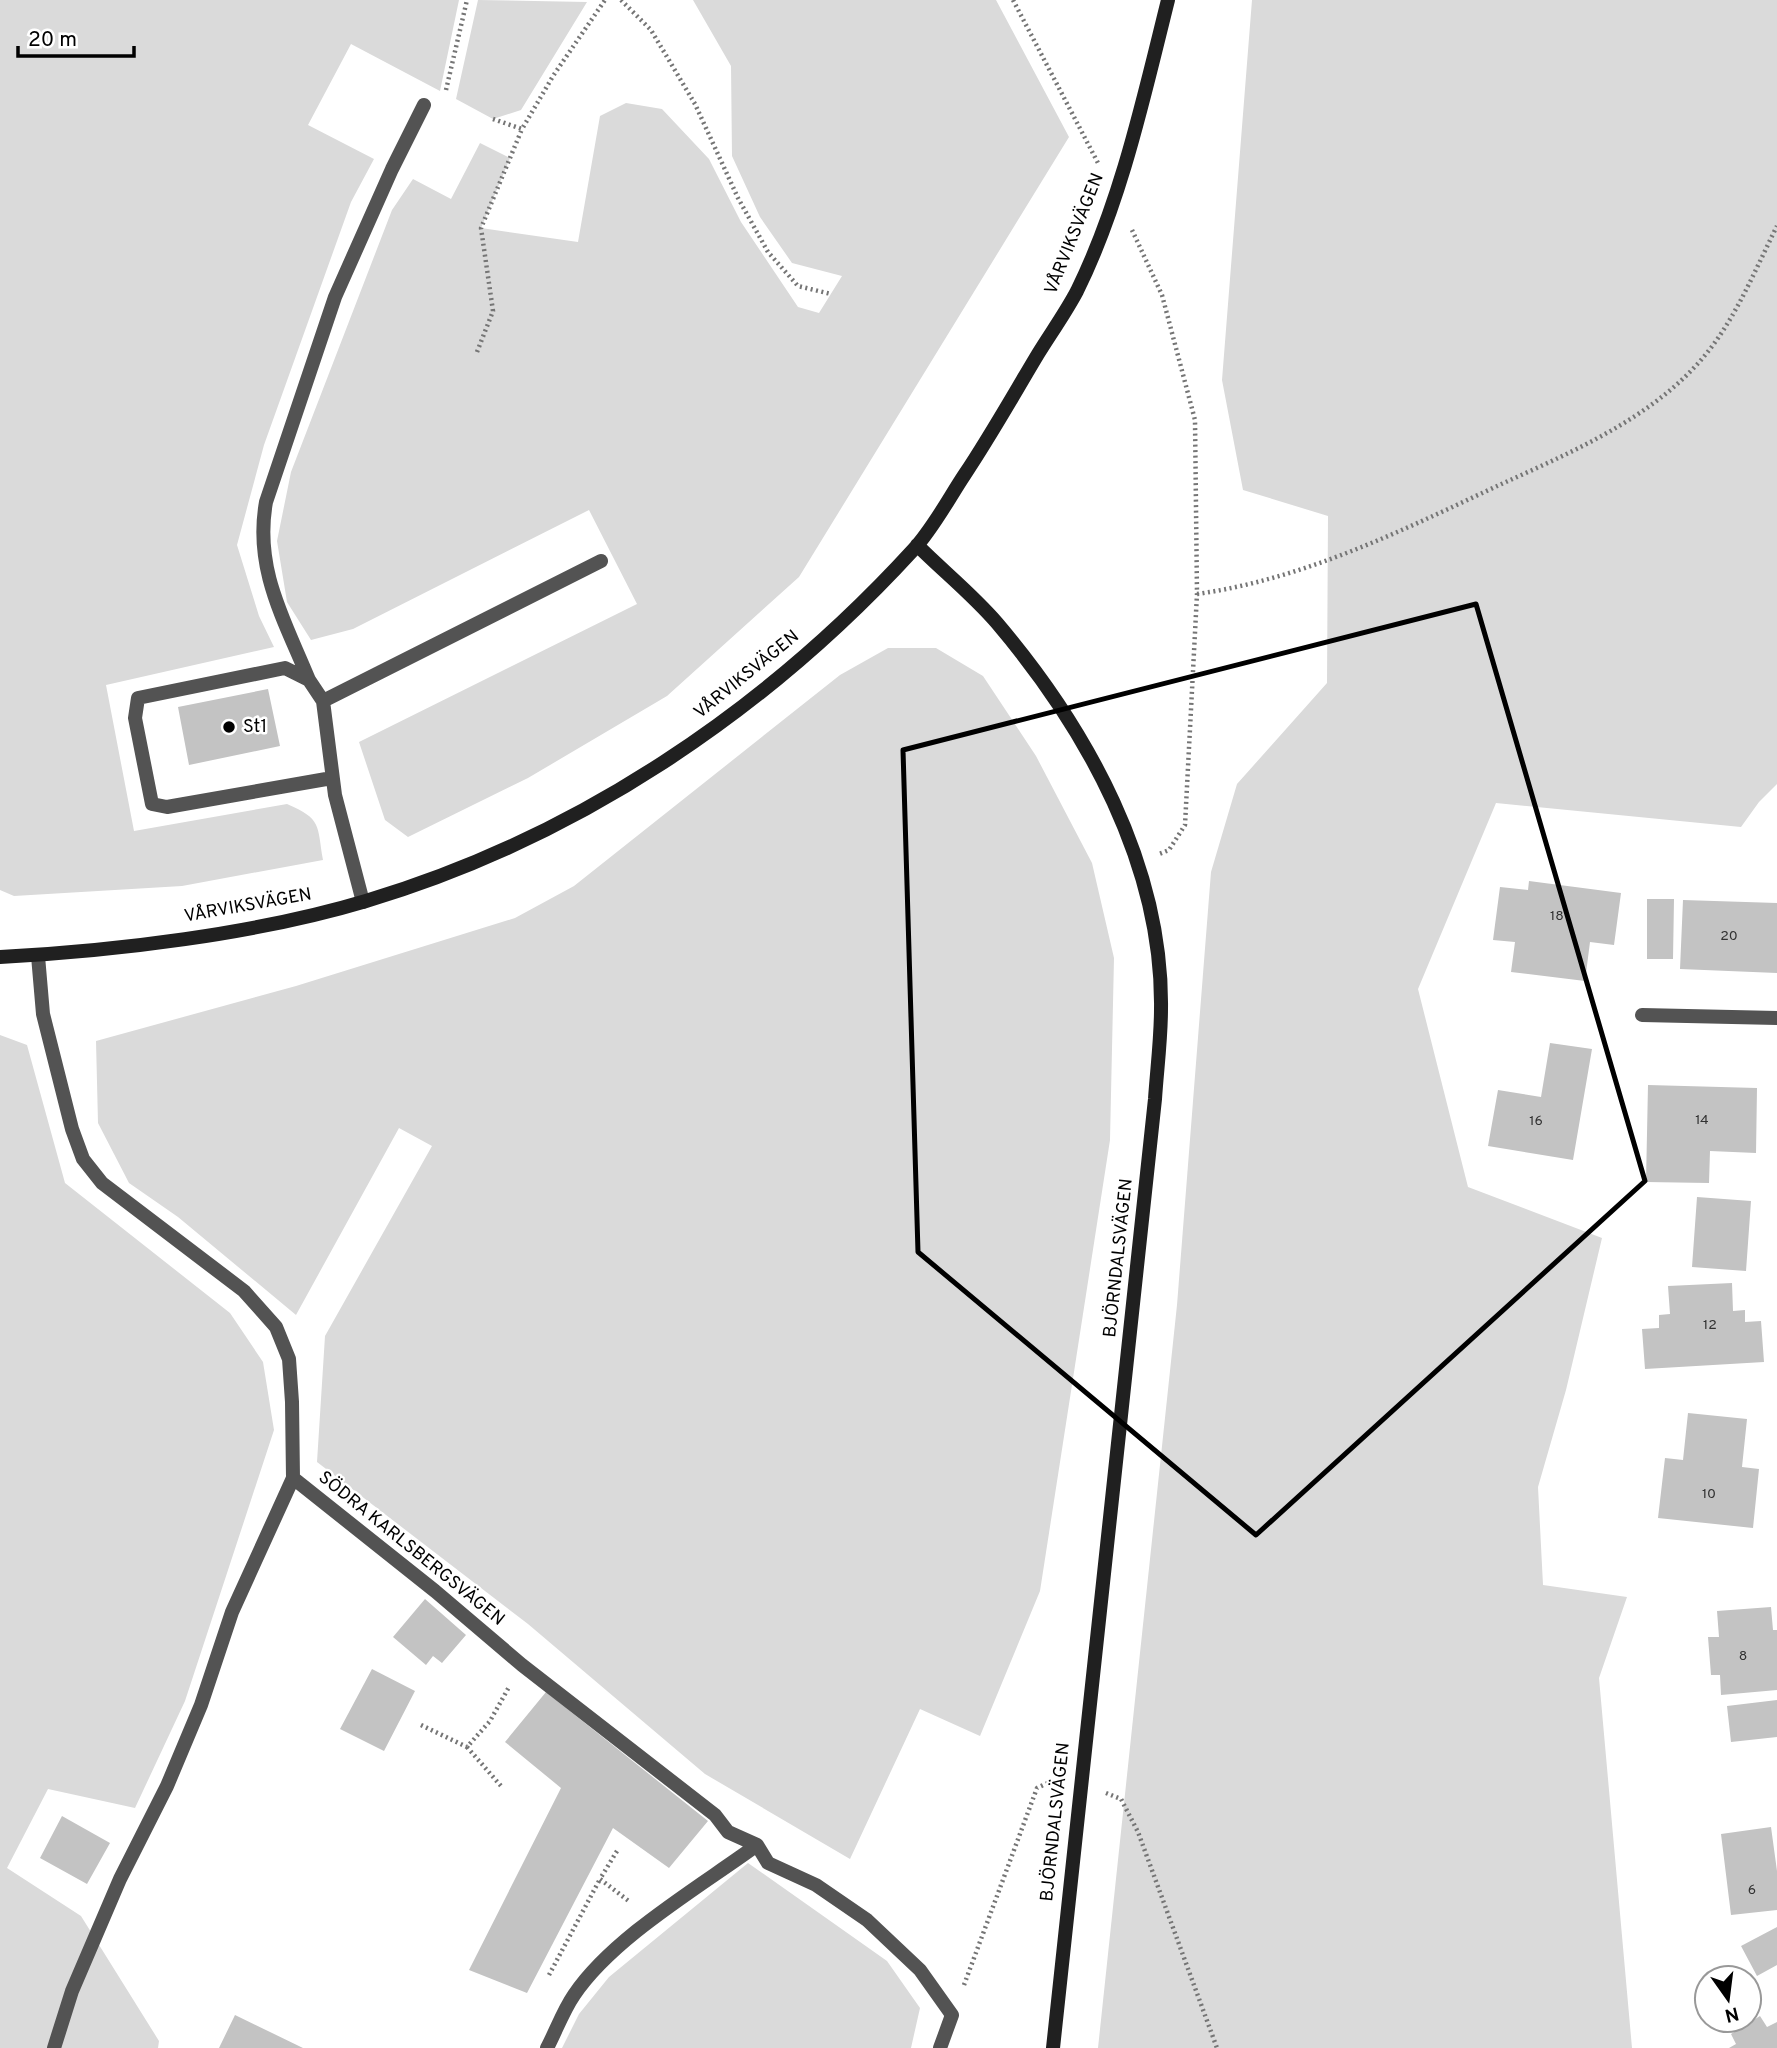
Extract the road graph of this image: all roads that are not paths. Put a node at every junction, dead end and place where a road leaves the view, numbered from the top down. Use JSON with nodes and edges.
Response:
{"nodes":[{"id":1,"x":1168,"y":0,"type":"edge"},
{"id":2,"x":424,"y":106,"type":"road end"},
{"id":3,"x":917,"y":545,"type":"junction"},
{"id":4,"x":600,"y":561,"type":"dead end"},
{"id":5,"x":309,"y":680,"type":"junction"},
{"id":6,"x":323,"y":701,"type":"junction"},
{"id":7,"x":332,"y":778,"type":"junction"},
{"id":8,"x":363,"y":902,"type":"junction"},
{"id":9,"x":38,"y":956,"type":"junction"},
{"id":10,"x":0,"y":957,"type":"edge"},
{"id":11,"x":1642,"y":1015,"type":"dead end"},
{"id":12,"x":1777,"y":1018,"type":"edge"},
{"id":13,"x":293,"y":1478,"type":"junction"},
{"id":14,"x":757,"y":1845,"type":"junction"},
{"id":15,"x":54,"y":2048,"type":"edge"},
{"id":16,"x":547,"y":2048,"type":"edge"},
{"id":17,"x":940,"y":2048,"type":"edge"},
{"id":18,"x":1053,"y":2048,"type":"edge"}],
"edges":[{"from":1,"to":3,"type":"street","name":"VÅRVIKSVÄGEN"},
{"from":2,"to":5,"type":"street"},
{"from":3,"to":8,"type":"street","name":"VÅRVIKSVÄGEN"},
{"from":3,"to":18,"type":"street","name":"BJÖRNDALSVÄGEN"},
{"from":4,"to":6,"type":"street"},
{"from":5,"to":6,"type":"street"},
{"from":5,"to":7,"type":"street"},
{"from":6,"to":7,"type":"street"},
{"from":7,"to":8,"type":"street"},
{"from":8,"to":9,"type":"street","name":"VÅRVIKSVÄGEN"},
{"from":9,"to":10,"type":"street","name":"VÅRVIKSVÄGEN"},
{"from":9,"to":13,"type":"street","name":"SÖDRA KARLSBERGSVÄGEN"},
{"from":11,"to":12,"type":"street"},
{"from":13,"to":14,"type":"street","name":"SÖDRA KARLSBERGSVÄGEN"},
{"from":13,"to":15,"type":"street"},
{"from":14,"to":16,"type":"street"},
{"from":14,"to":17,"type":"street","name":"SÖDRA KARLSBERGSVÄGEN"}]}
